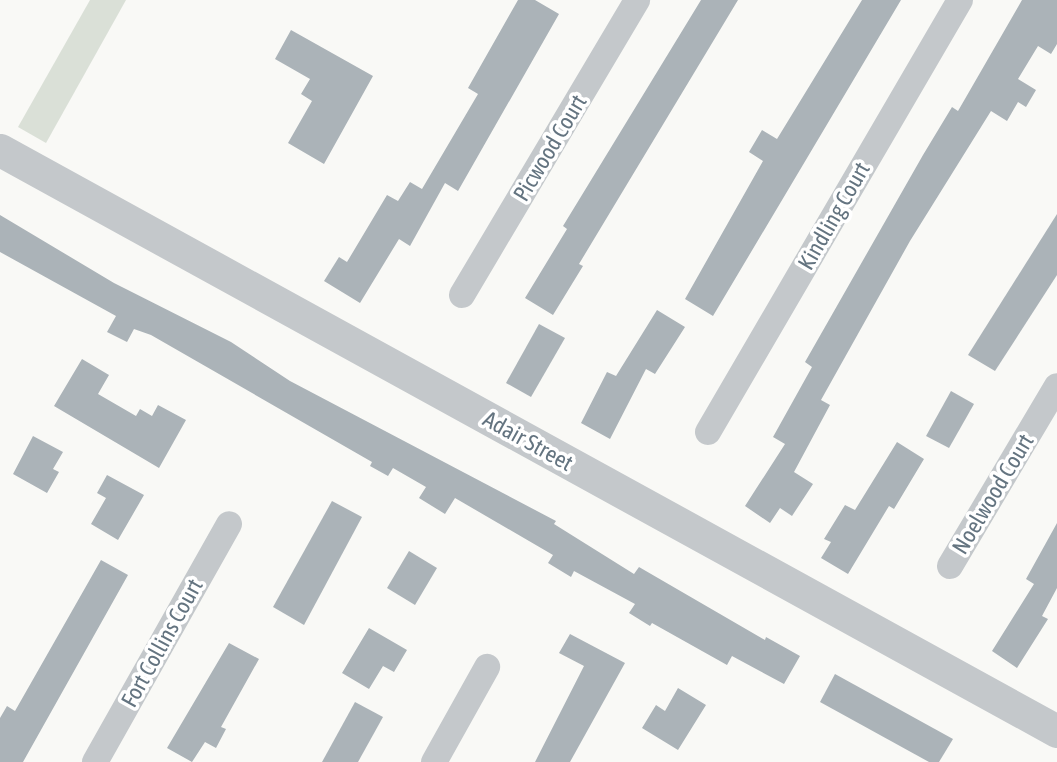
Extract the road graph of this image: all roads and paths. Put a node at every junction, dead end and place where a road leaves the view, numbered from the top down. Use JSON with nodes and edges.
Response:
{"nodes":[{"id":1,"x":637,"y":0,"type":"edge"},
{"id":2,"x":960,"y":0,"type":"edge"},
{"id":3,"x":0,"y":150,"type":"edge"},
{"id":4,"x":463,"y":295,"type":"dead end"},
{"id":5,"x":1057,"y":386,"type":"edge"},
{"id":6,"x":708,"y":432,"type":"dead end"},
{"id":7,"x":229,"y":524,"type":"dead end"},
{"id":8,"x":950,"y":566,"type":"dead end"},
{"id":9,"x":488,"y":667,"type":"dead end"},
{"id":10,"x":1057,"y":731,"type":"edge"},
{"id":11,"x":95,"y":762,"type":"edge"},
{"id":12,"x":435,"y":762,"type":"edge"}],
"edges":[{"from":1,"to":4,"type":"street","name":"Picwood Court"},
{"from":2,"to":6,"type":"street","name":"Kindling Court"},
{"from":3,"to":10,"type":"street","name":"Adair Street"},
{"from":5,"to":8,"type":"street","name":"Noelwood Court"},
{"from":7,"to":11,"type":"street","name":"Fort Collins Court"},
{"from":9,"to":12,"type":"street"}]}
